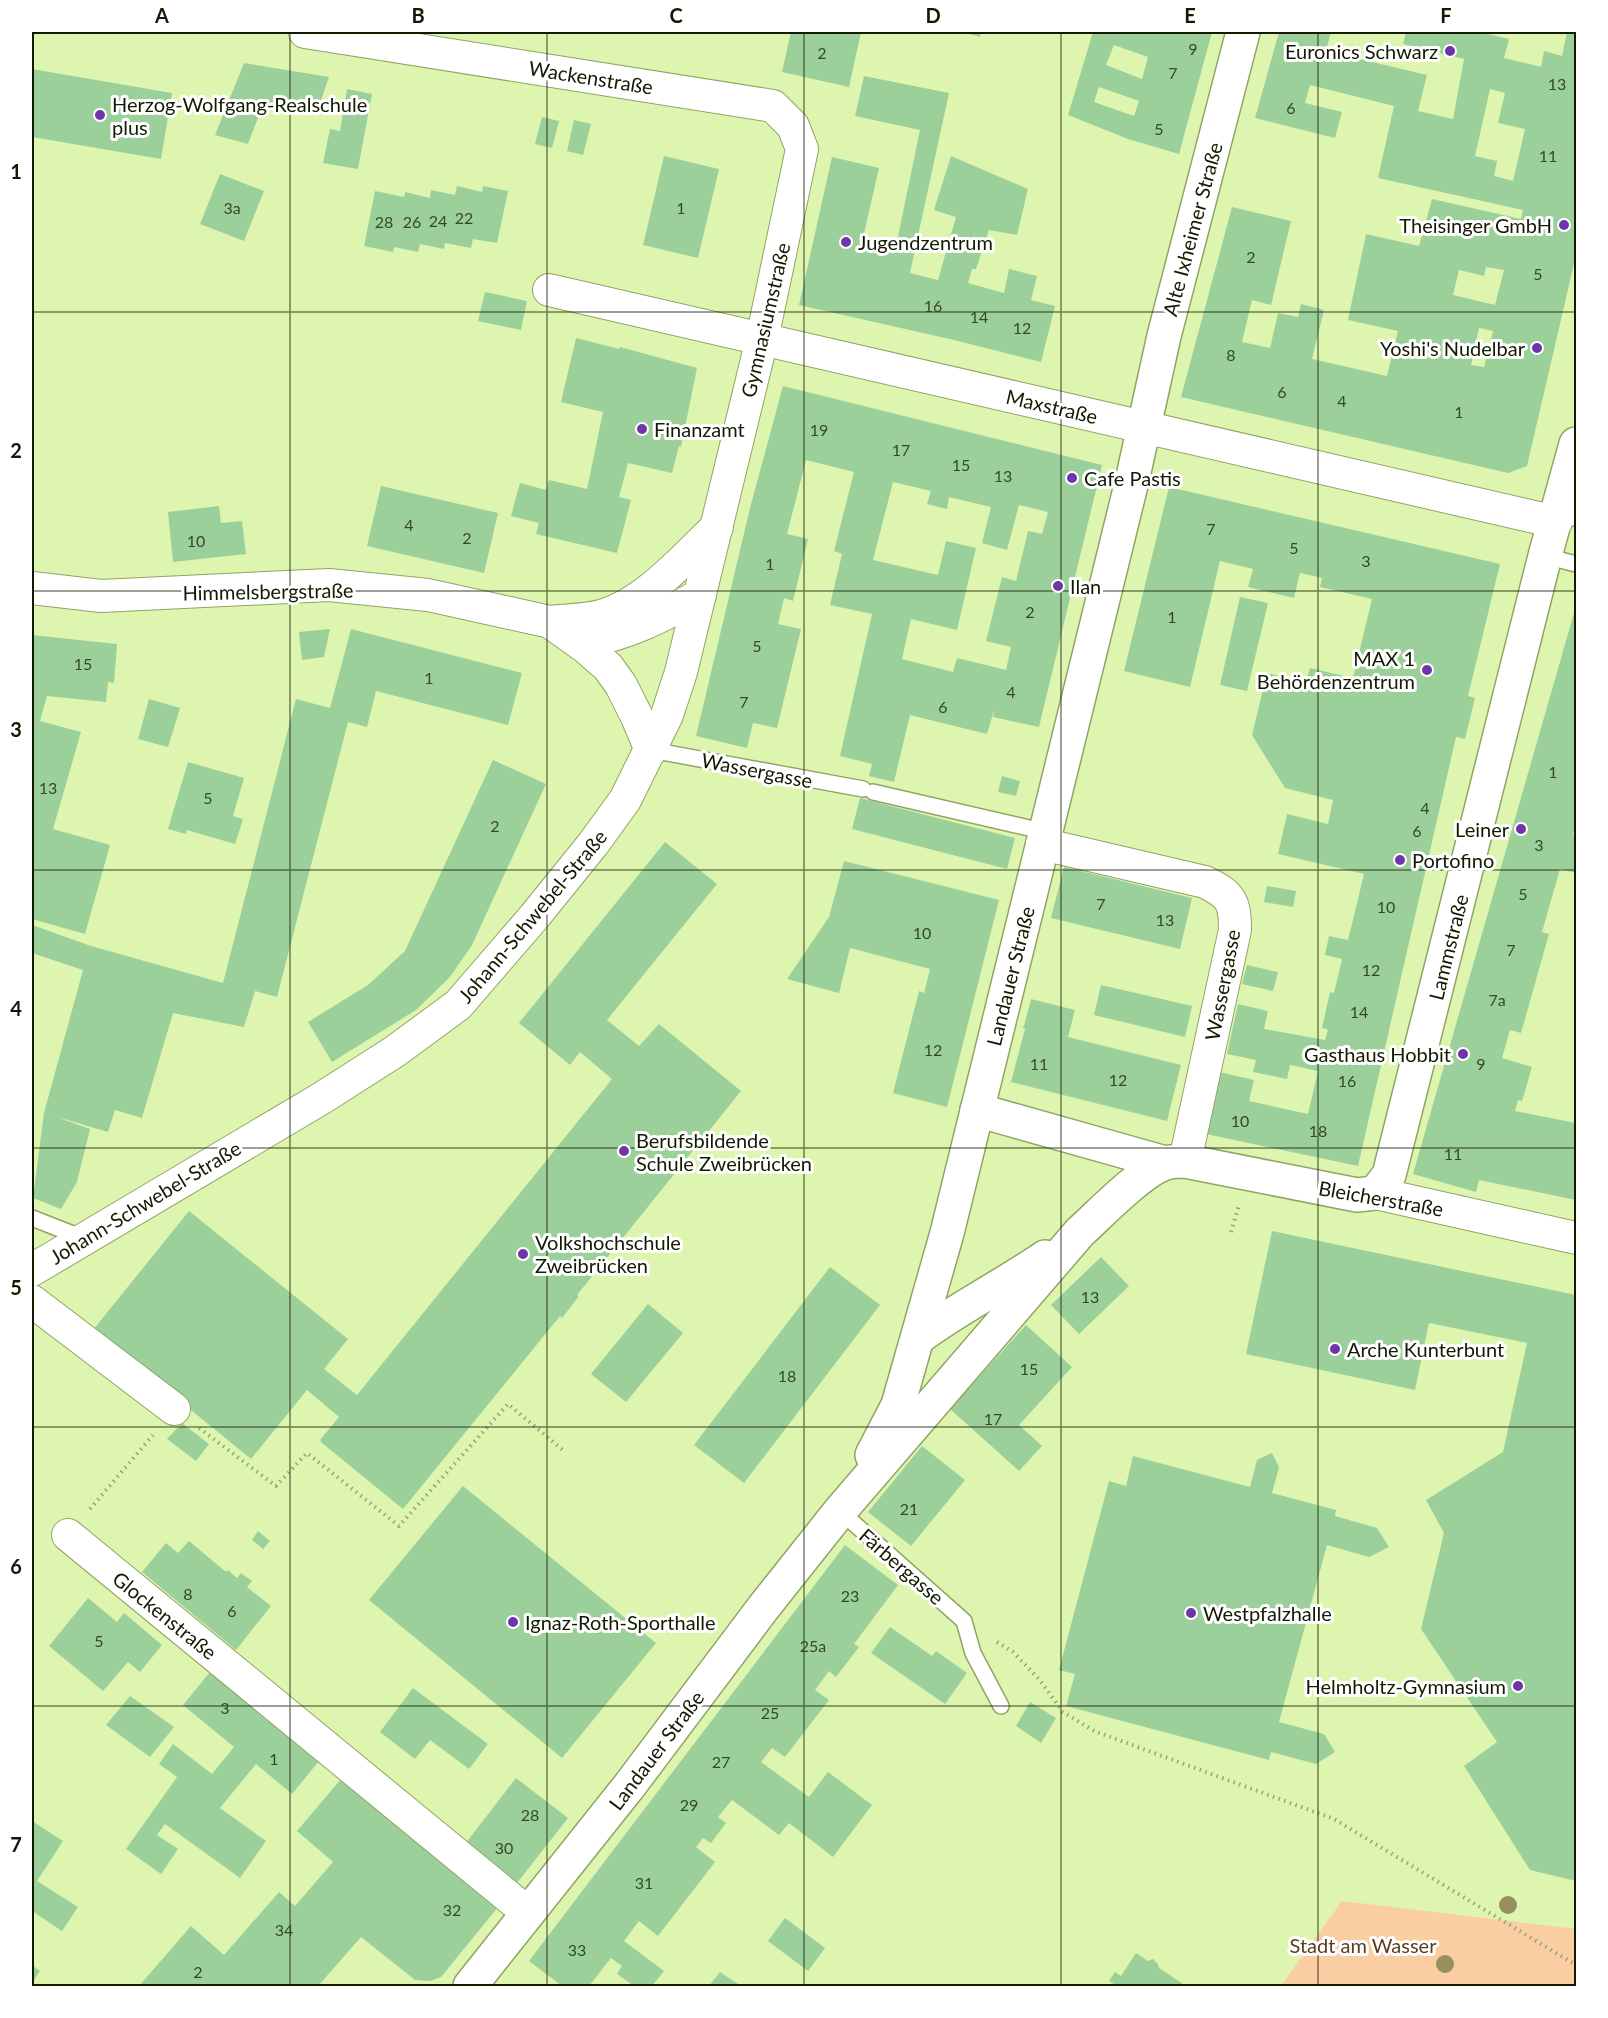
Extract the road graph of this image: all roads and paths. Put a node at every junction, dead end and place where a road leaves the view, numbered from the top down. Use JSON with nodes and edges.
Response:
{"nodes":[{"id":1,"x":304,"y":32,"type":"edge"},
{"id":2,"x":1243,"y":32,"type":"edge"},
{"id":3,"x":792,"y":201,"type":"joint"},
{"id":4,"x":549,"y":290,"type":"dead end"},
{"id":5,"x":762,"y":339,"type":"junction"},
{"id":6,"x":1144,"y":428,"type":"junction"},
{"id":7,"x":1576,"y":444,"type":"edge"},
{"id":8,"x":1566,"y":520,"type":"edge"},
{"id":9,"x":717,"y":527,"type":"junction"},
{"id":10,"x":1545,"y":556,"type":"junction"},
{"id":11,"x":1576,"y":564,"type":"edge"},
{"id":12,"x":32,"y":588,"type":"edge"},
{"id":13,"x":700,"y":595,"type":"junction"},
{"id":14,"x":550,"y":622,"type":"junction"},
{"id":15,"x":580,"y":643,"type":"junction"},
{"id":16,"x":651,"y":750,"type":"junction"},
{"id":17,"x":1044,"y":838,"type":"junction"},
{"id":18,"x":977,"y":1110,"type":"junction"},
{"id":19,"x":1175,"y":1162,"type":"junction"},
{"id":20,"x":1375,"y":1193,"type":"junction"},
{"id":21,"x":32,"y":1218,"type":"edge"},
{"id":22,"x":1080,"y":1232,"type":"junction"},
{"id":23,"x":83,"y":1238,"type":"junction"},
{"id":24,"x":1576,"y":1238,"type":"edge"},
{"id":25,"x":32,"y":1270,"type":"edge"},
{"id":26,"x":32,"y":1301,"type":"edge"},
{"id":27,"x":918,"y":1338,"type":"junction"},
{"id":28,"x":174,"y":1409,"type":"junction"},
{"id":29,"x":564,"y":1451,"type":"dead end"},
{"id":30,"x":840,"y":1511,"type":"junction"},
{"id":31,"x":68,"y":1535,"type":"joint"},
{"id":32,"x":964,"y":1620,"type":"junction"},
{"id":33,"x":1001,"y":1706,"type":"dead end"},
{"id":34,"x":527,"y":1912,"type":"junction"},
{"id":35,"x":1576,"y":1965,"type":"edge"},
{"id":36,"x":470,"y":1986,"type":"edge"}],
"edges":[{"from":1,"to":3,"type":"street","name":"Wackenstraße"},
{"from":2,"to":6,"type":"main road","name":"Alte Ixheimer Straße"},
{"from":3,"to":5,"type":"street","name":"Gymnasiumstraße"},
{"from":4,"to":5,"type":"street","name":"Maxstraße"},
{"from":5,"to":6,"type":"street","name":"Maxstraße"},
{"from":5,"to":9,"type":"street","name":"Gymnasiumstraße"},
{"from":6,"to":8,"type":"street","name":"Maxstraße"},
{"from":6,"to":17,"type":"main road","name":"Landauer Straße"},
{"from":7,"to":8,"type":"main road","name":"Lammstraße"},
{"from":8,"to":10,"type":"main road","name":"Lammstraße"},
{"from":9,"to":13,"type":"street","name":"Johann-Schwebel-Straße"},
{"from":9,"to":14,"type":"street"},
{"from":10,"to":11,"type":"lane"},
{"from":10,"to":20,"type":"main road","name":"Lammstraße"},
{"from":12,"to":14,"type":"street","name":"Himmelsbergstraße"},
{"from":13,"to":15,"type":"street"},
{"from":13,"to":16,"type":"street","name":"Johann-Schwebel-Straße"},
{"from":14,"to":15,"type":"street","name":"Himmelsbergstraße"},
{"from":15,"to":16,"type":"street","name":"Himmelsbergstraße"},
{"from":16,"to":17,"type":"lane","name":"Wassergasse"},
{"from":16,"to":23,"type":"street","name":"Johann-Schwebel-Straße"},
{"from":17,"to":18,"type":"main road","name":"Landauer Straße"},
{"from":17,"to":19,"type":"street","name":"Wassergasse"},
{"from":18,"to":19,"type":"main road","name":"Bleicherstraße"},
{"from":18,"to":27,"type":"main road","name":"Landauer Straße"},
{"from":19,"to":20,"type":"main road","name":"Bleicherstraße"},
{"from":19,"to":22,"type":"main road","name":"Landauer Straße"},
{"from":20,"to":24,"type":"street","name":"Bleicherstraße"},
{"from":21,"to":23,"type":"lane"},
{"from":22,"to":27,"type":"main road"},
{"from":22,"to":30,"type":"main road","name":"Landauer Straße"},
{"from":23,"to":25,"type":"street","name":"Johann-Schwebel-Straße"},
{"from":26,"to":28,"type":"street"},
{"from":27,"to":30,"type":"main road","name":"Landauer Straße"},
{"from":28,"to":29,"type":"path"},
{"from":28,"to":31,"type":"path"},
{"from":30,"to":32,"type":"lane","name":"Färbergasse"},
{"from":30,"to":34,"type":"main road","name":"Landauer Straße"},
{"from":31,"to":34,"type":"street","name":"Glockenstraße"},
{"from":32,"to":33,"type":"lane"},
{"from":32,"to":35,"type":"path"},
{"from":34,"to":36,"type":"main road","name":"Landauer Straße"}]}
